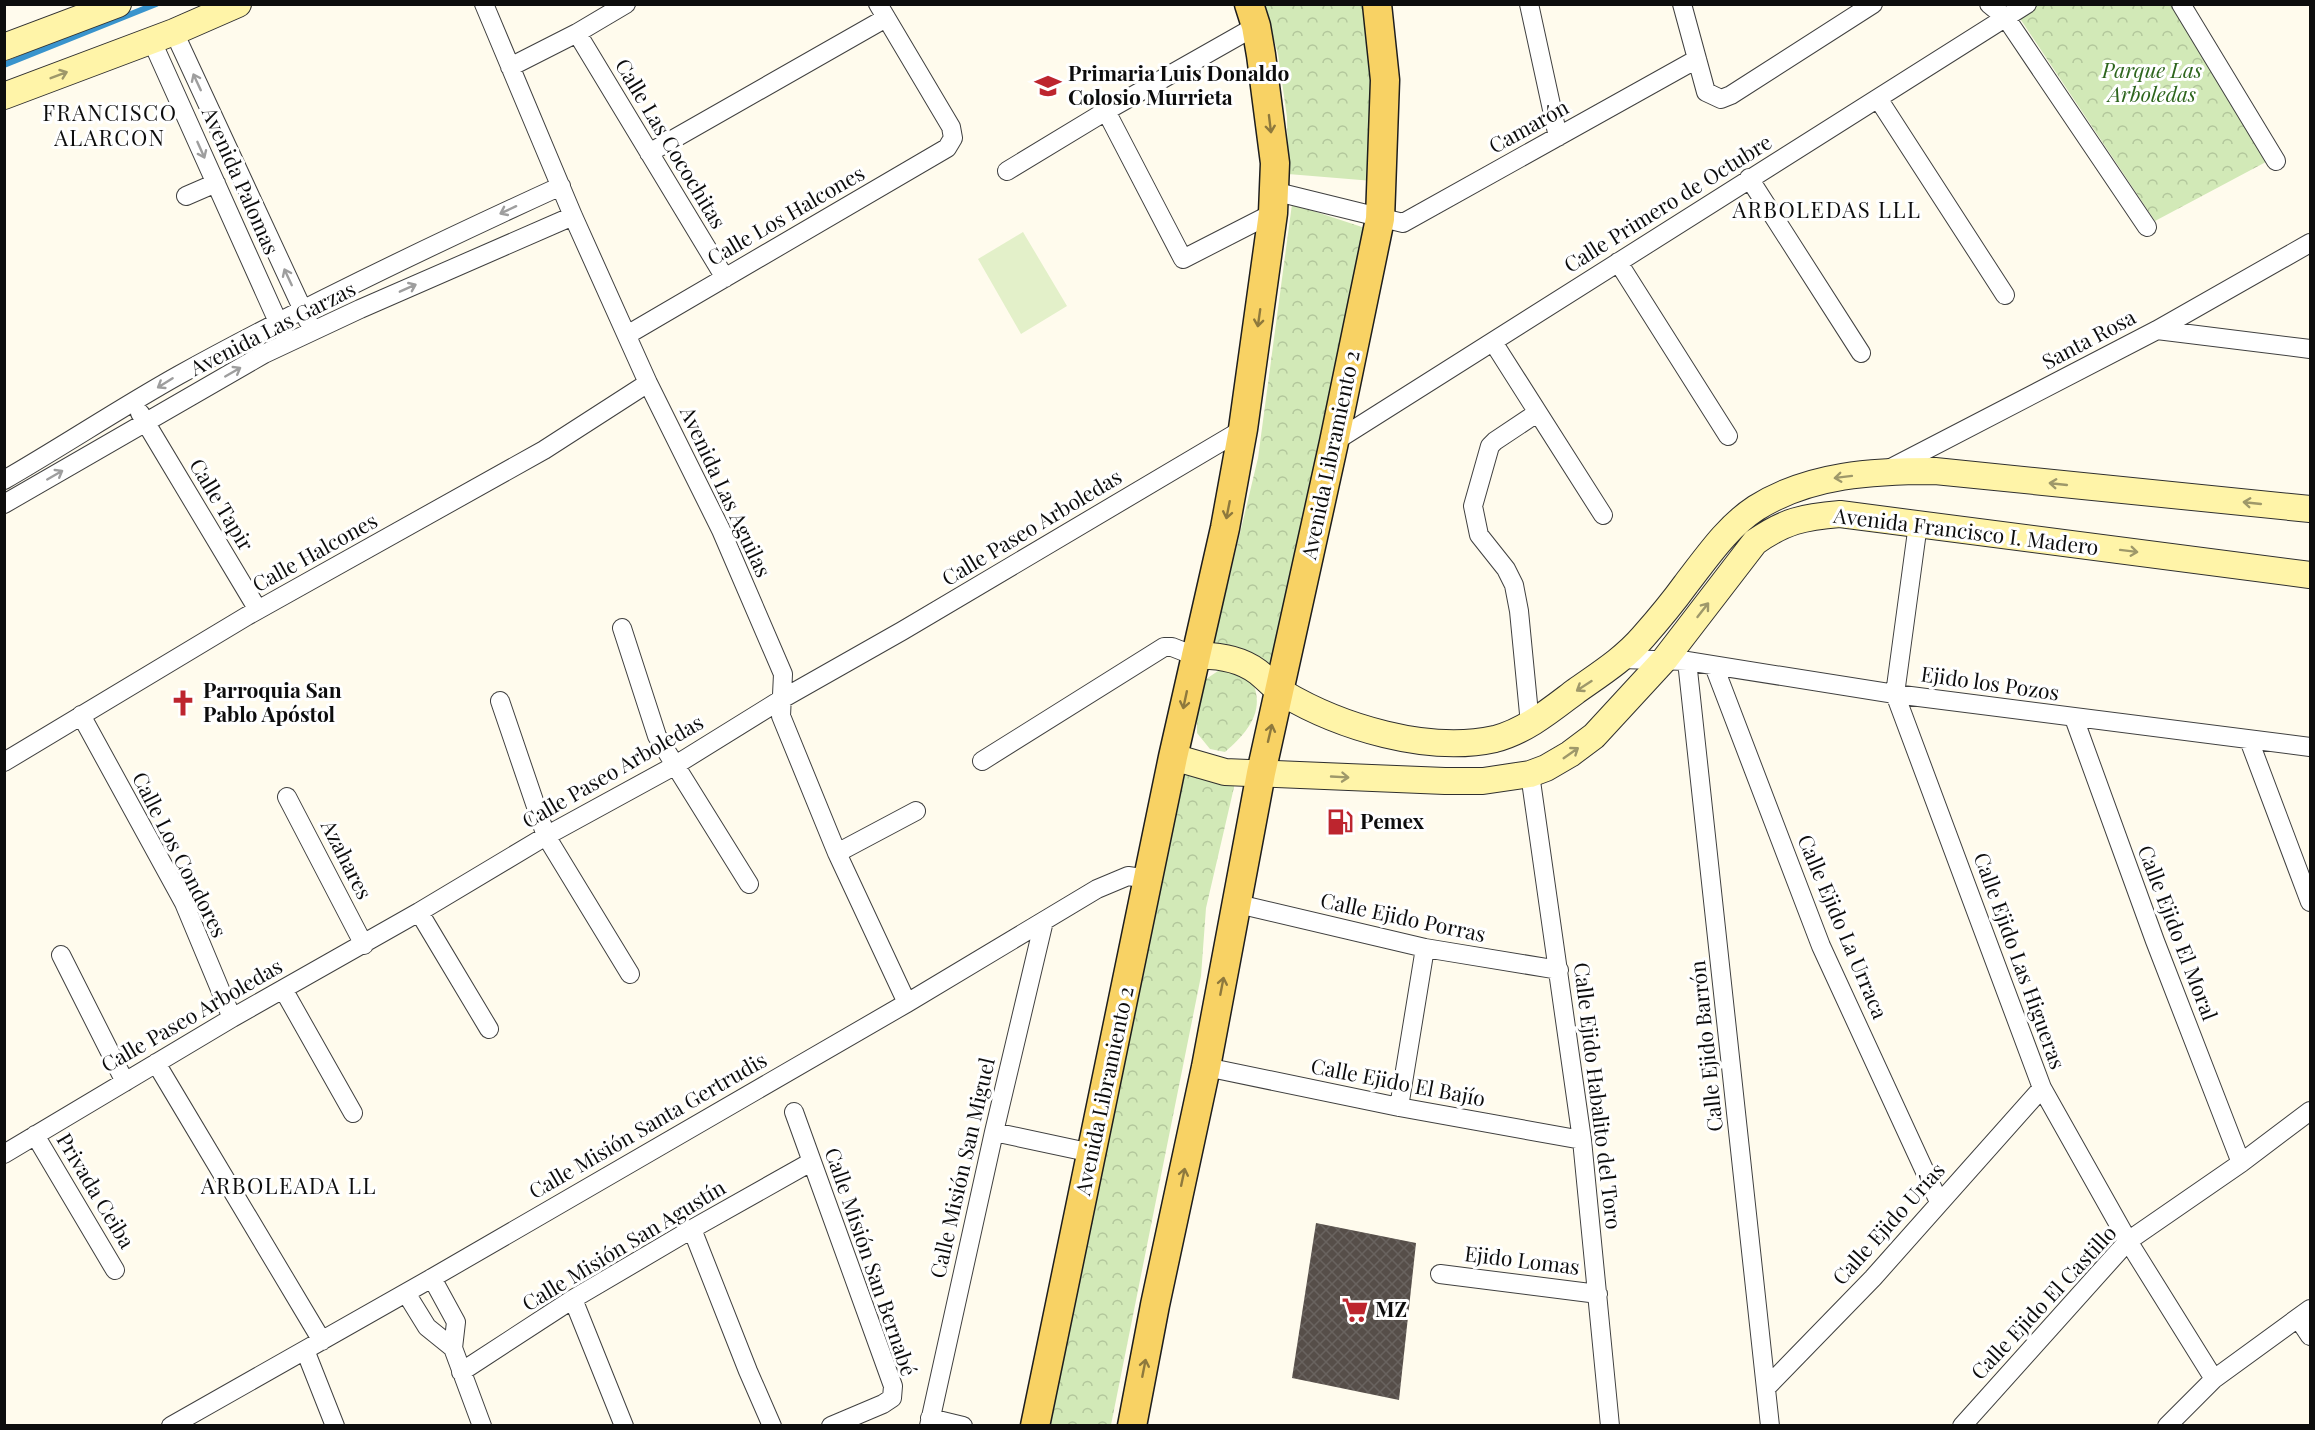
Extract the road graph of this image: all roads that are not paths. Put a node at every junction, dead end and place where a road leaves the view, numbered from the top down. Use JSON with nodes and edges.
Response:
{"nodes":[{"id":1,"x":118,"y":4,"type":"edge"},
{"id":2,"x":238,"y":4,"type":"edge"},
{"id":3,"x":484,"y":4,"type":"edge"},
{"id":4,"x":626,"y":4,"type":"edge"},
{"id":5,"x":1377,"y":4,"type":"edge"},
{"id":6,"x":1529,"y":4,"type":"edge"},
{"id":7,"x":1682,"y":4,"type":"edge"},
{"id":8,"x":1873,"y":4,"type":"edge"},
{"id":9,"x":1989,"y":4,"type":"edge"},
{"id":10,"x":2027,"y":4,"type":"edge"},
{"id":11,"x":2181,"y":4,"type":"edge"},
{"id":12,"x":882,"y":11,"type":"edge"},
{"id":13,"x":1252,"y":15,"type":"edge"},
{"id":14,"x":2006,"y":18,"type":"junction"},
{"id":15,"x":577,"y":33,"type":"junction"},
{"id":16,"x":163,"y":35,"type":"junction"},
{"id":17,"x":4,"y":47,"type":"edge"},
{"id":18,"x":1697,"y":59,"type":"junction"},
{"id":19,"x":510,"y":67,"type":"junction"},
{"id":20,"x":4,"y":96,"type":"edge"},
{"id":21,"x":1879,"y":100,"type":"junction"},
{"id":22,"x":1106,"y":111,"type":"junction"},
{"id":23,"x":1558,"y":137,"type":"junction"},
{"id":24,"x":649,"y":153,"type":"junction"},
{"id":25,"x":2276,"y":161,"type":"dead end"},
{"id":26,"x":1007,"y":171,"type":"dead end"},
{"id":27,"x":1749,"y":178,"type":"junction"},
{"id":28,"x":216,"y":183,"type":"junction"},
{"id":29,"x":561,"y":186,"type":"junction"},
{"id":30,"x":186,"y":196,"type":"dead end"},
{"id":31,"x":1273,"y":202,"type":"junction"},
{"id":32,"x":573,"y":216,"type":"junction"},
{"id":33,"x":1380,"y":219,"type":"junction"},
{"id":34,"x":2147,"y":227,"type":"dead end"},
{"id":35,"x":2310,"y":243,"type":"edge"},
{"id":36,"x":1617,"y":262,"type":"junction"},
{"id":37,"x":725,"y":278,"type":"junction"},
{"id":38,"x":2005,"y":295,"type":"dead end"},
{"id":39,"x":304,"y":311,"type":"junction"},
{"id":40,"x":278,"y":322,"type":"junction"},
{"id":41,"x":313,"y":330,"type":"junction"},
{"id":42,"x":2157,"y":330,"type":"junction"},
{"id":43,"x":627,"y":335,"type":"junction"},
{"id":44,"x":288,"y":342,"type":"junction"},
{"id":45,"x":1493,"y":342,"type":"junction"},
{"id":46,"x":2310,"y":349,"type":"edge"},
{"id":47,"x":1861,"y":353,"type":"dead end"},
{"id":48,"x":648,"y":383,"type":"junction"},
{"id":49,"x":133,"y":403,"type":"junction"},
{"id":50,"x":1537,"y":413,"type":"junction"},
{"id":51,"x":146,"y":423,"type":"junction"},
{"id":52,"x":1244,"y":429,"type":"junction"},
{"id":53,"x":1728,"y":436,"type":"dead end"},
{"id":54,"x":1334,"y":442,"type":"junction"},
{"id":55,"x":1886,"y":471,"type":"junction"},
{"id":56,"x":4,"y":480,"type":"edge"},
{"id":57,"x":4,"y":504,"type":"edge"},
{"id":58,"x":2310,"y":509,"type":"edge"},
{"id":59,"x":1603,"y":515,"type":"dead end"},
{"id":60,"x":1918,"y":524,"type":"junction"},
{"id":61,"x":2310,"y":575,"type":"edge"},
{"id":62,"x":258,"y":610,"type":"junction"},
{"id":63,"x":622,"y":628,"type":"dead end"},
{"id":64,"x":1195,"y":656,"type":"junction"},
{"id":65,"x":1621,"y":659,"type":"junction"},
{"id":66,"x":1676,"y":660,"type":"junction"},
{"id":67,"x":1714,"y":666,"type":"junction"},
{"id":68,"x":1280,"y":692,"type":"junction"},
{"id":69,"x":1895,"y":694,"type":"junction"},
{"id":70,"x":782,"y":699,"type":"junction"},
{"id":71,"x":500,"y":701,"type":"dead end"},
{"id":72,"x":81,"y":715,"type":"junction"},
{"id":73,"x":2074,"y":718,"type":"junction"},
{"id":74,"x":1530,"y":724,"type":"junction"},
{"id":75,"x":2249,"y":740,"type":"junction"},
{"id":76,"x":2310,"y":747,"type":"edge"},
{"id":77,"x":1173,"y":757,"type":"junction"},
{"id":78,"x":982,"y":761,"type":"dead end"},
{"id":79,"x":4,"y":762,"type":"edge"},
{"id":80,"x":674,"y":765,"type":"junction"},
{"id":81,"x":1261,"y":773,"type":"junction"},
{"id":82,"x":1530,"y":774,"type":"junction"},
{"id":83,"x":287,"y":796,"type":"dead end"},
{"id":84,"x":916,"y":812,"type":"dead end"},
{"id":85,"x":546,"y":836,"type":"junction"},
{"id":86,"x":837,"y":854,"type":"junction"},
{"id":87,"x":1149,"y":879,"type":"junction"},
{"id":88,"x":749,"y":884,"type":"dead end"},
{"id":89,"x":2310,"y":902,"type":"edge"},
{"id":90,"x":1238,"y":904,"type":"junction"},
{"id":91,"x":419,"y":912,"type":"junction"},
{"id":92,"x":1044,"y":921,"type":"junction"},
{"id":93,"x":364,"y":945,"type":"junction"},
{"id":94,"x":1425,"y":948,"type":"junction"},
{"id":95,"x":61,"y":955,"type":"dead end"},
{"id":96,"x":1559,"y":970,"type":"junction"},
{"id":97,"x":630,"y":974,"type":"dead end"},
{"id":98,"x":282,"y":989,"type":"junction"},
{"id":99,"x":907,"y":1002,"type":"junction"},
{"id":100,"x":232,"y":1018,"type":"junction"},
{"id":101,"x":489,"y":1029,"type":"dead end"},
{"id":102,"x":156,"y":1063,"type":"junction"},
{"id":103,"x":1206,"y":1067,"type":"junction"},
{"id":104,"x":125,"y":1082,"type":"junction"},
{"id":105,"x":2042,"y":1088,"type":"junction"},
{"id":106,"x":1399,"y":1107,"type":"junction"},
{"id":107,"x":794,"y":1112,"type":"dead end"},
{"id":108,"x":2310,"y":1112,"type":"edge"},
{"id":109,"x":353,"y":1113,"type":"dead end"},
{"id":110,"x":994,"y":1132,"type":"junction"},
{"id":111,"x":35,"y":1135,"type":"junction"},
{"id":112,"x":1582,"y":1140,"type":"junction"},
{"id":113,"x":4,"y":1154,"type":"edge"},
{"id":114,"x":1092,"y":1154,"type":"junction"},
{"id":115,"x":811,"y":1162,"type":"junction"},
{"id":116,"x":2241,"y":1163,"type":"junction"},
{"id":117,"x":1939,"y":1202,"type":"junction"},
{"id":118,"x":692,"y":1229,"type":"junction"},
{"id":119,"x":2128,"y":1241,"type":"junction"},
{"id":120,"x":116,"y":1270,"type":"dead end"},
{"id":121,"x":1440,"y":1274,"type":"dead end"},
{"id":122,"x":432,"y":1278,"type":"junction"},
{"id":123,"x":406,"y":1293,"type":"junction"},
{"id":124,"x":1598,"y":1294,"type":"junction"},
{"id":125,"x":573,"y":1299,"type":"junction"},
{"id":126,"x":2304,"y":1314,"type":"edge"},
{"id":127,"x":2310,"y":1336,"type":"edge"},
{"id":128,"x":313,"y":1345,"type":"junction"},
{"id":129,"x":453,"y":1348,"type":"junction"},
{"id":130,"x":461,"y":1372,"type":"junction"},
{"id":131,"x":2214,"y":1379,"type":"junction"},
{"id":132,"x":1767,"y":1387,"type":"junction"},
{"id":133,"x":930,"y":1422,"type":"edge"},
{"id":134,"x":180,"y":1423,"type":"edge"},
{"id":135,"x":335,"y":1425,"type":"edge"},
{"id":136,"x":482,"y":1425,"type":"edge"},
{"id":137,"x":624,"y":1425,"type":"edge"},
{"id":138,"x":772,"y":1425,"type":"edge"},
{"id":139,"x":831,"y":1425,"type":"edge"},
{"id":140,"x":963,"y":1425,"type":"edge"},
{"id":141,"x":1035,"y":1425,"type":"edge"},
{"id":142,"x":1132,"y":1425,"type":"edge"},
{"id":143,"x":1610,"y":1425,"type":"edge"},
{"id":144,"x":1770,"y":1425,"type":"edge"},
{"id":145,"x":1962,"y":1425,"type":"edge"},
{"id":146,"x":2167,"y":1425,"type":"edge"}],
"edges":[{"from":1,"to":17,"type":"street"},
{"from":2,"to":16,"type":"street"},
{"from":3,"to":19,"type":"street","name":"Avenida Las Aguilas"},
{"from":4,"to":15,"type":"street"},
{"from":5,"to":33,"type":"main road","name":"Avenida Libramiento 2"},
{"from":6,"to":23,"type":"street"},
{"from":7,"to":18,"type":"street"},
{"from":8,"to":18,"type":"street"},
{"from":9,"to":14,"type":"street"},
{"from":10,"to":14,"type":"street","name":"Calle Primero de Octubre"},
{"from":11,"to":25,"type":"street"},
{"from":12,"to":24,"type":"street"},
{"from":12,"to":37,"type":"street","name":"Calle Los Halcones"},
{"from":13,"to":22,"type":"street"},
{"from":13,"to":31,"type":"main road","name":"Avenida Libramiento 2","one_way":true},
{"from":14,"to":21,"type":"street","name":"Calle Primero de Octubre"},
{"from":14,"to":34,"type":"street"},
{"from":15,"to":19,"type":"street"},
{"from":15,"to":24,"type":"street","name":"Calle Las Cocochitas"},
{"from":20,"to":16,"type":"street","one_way":true},
{"from":16,"to":28,"type":"street","name":"Avenida Palomas","one_way":true},
{"from":39,"to":16,"type":"street","name":"Avenida Palomas","one_way":true},
{"from":18,"to":23,"type":"street","name":"Camarón"},
{"from":19,"to":29,"type":"street","name":"Avenida Las Aguilas"},
{"from":21,"to":27,"type":"street","name":"Calle Primero de Octubre"},
{"from":21,"to":38,"type":"street"},
{"from":22,"to":26,"type":"street"},
{"from":22,"to":31,"type":"street"},
{"from":23,"to":33,"type":"street","name":"Camarón"},
{"from":24,"to":37,"type":"street","name":"Calle Las Cocochitas"},
{"from":27,"to":36,"type":"street","name":"Calle Primero de Octubre"},
{"from":27,"to":47,"type":"street"},
{"from":28,"to":30,"type":"street"},
{"from":28,"to":40,"type":"street","name":"Avenida Palomas"},
{"from":29,"to":32,"type":"street","name":"Avenida Las Aguilas"},
{"from":29,"to":39,"type":"street","name":"Avenida Las Garzas","one_way":true},
{"from":31,"to":33,"type":"street"},
{"from":31,"to":52,"type":"main road","name":"Avenida Libramiento 2","one_way":true},
{"from":41,"to":32,"type":"street","name":"Avenida Las Garzas","one_way":true},
{"from":32,"to":43,"type":"street","name":"Avenida Las Aguilas"},
{"from":33,"to":54,"type":"main road","name":"Avenida Libramiento 2"},
{"from":35,"to":42,"type":"street","name":"Santa Rosa"},
{"from":36,"to":45,"type":"street","name":"Calle Primero de Octubre"},
{"from":36,"to":53,"type":"street"},
{"from":37,"to":43,"type":"street","name":"Calle Los Halcones"},
{"from":39,"to":40,"type":"street","name":"Avenida Las Garzas"},
{"from":39,"to":41,"type":"street","name":"Avenida Palomas"},
{"from":40,"to":44,"type":"street","name":"Avenida Palomas"},
{"from":40,"to":49,"type":"street","name":"Avenida Las Garzas","one_way":true},
{"from":41,"to":44,"type":"street","name":"Avenida Las Garzas"},
{"from":42,"to":46,"type":"street"},
{"from":42,"to":55,"type":"street","name":"Santa Rosa"},
{"from":43,"to":48,"type":"street","name":"Avenida Las Aguilas"},
{"from":51,"to":44,"type":"street","name":"Avenida Las Garzas","one_way":true},
{"from":45,"to":50,"type":"street"},
{"from":45,"to":54,"type":"street","name":"Calle Primero de Octubre"},
{"from":48,"to":62,"type":"street","name":"Calle Halcones"},
{"from":48,"to":70,"type":"street","name":"Avenida Las Aguilas"},
{"from":49,"to":51,"type":"street","name":"Calle Tapir"},
{"from":49,"to":56,"type":"street","name":"Avenida Las Garzas"},
{"from":50,"to":59,"type":"street"},
{"from":50,"to":74,"type":"street"},
{"from":57,"to":51,"type":"street","name":"Avenida Las Garzas","one_way":true},
{"from":51,"to":62,"type":"street","name":"Calle Tapir"},
{"from":52,"to":64,"type":"main road","name":"Avenida Libramiento 2","one_way":true},
{"from":52,"to":70,"type":"street","name":"Calle Paseo Arboledas"},
{"from":54,"to":68,"type":"main road","name":"Avenida Libramiento 2"},
{"from":58,"to":55,"type":"street","name":"Avenida Francisco I. Madero","one_way":true},
{"from":55,"to":65,"type":"street","name":"Avenida Francisco I. Madero","one_way":true},
{"from":60,"to":61,"type":"street","name":"Avenida Francisco I. Madero","one_way":true},
{"from":66,"to":60,"type":"street","name":"Avenida Francisco I. Madero","one_way":true},
{"from":60,"to":69,"type":"street","name":"Calle Ejido Las Higueras"},
{"from":62,"to":72,"type":"street","name":"Calle Halcones"},
{"from":63,"to":80,"type":"street"},
{"from":64,"to":68,"type":"street"},
{"from":64,"to":77,"type":"main road","name":"Avenida Libramiento 2","one_way":true},
{"from":64,"to":78,"type":"street"},
{"from":65,"to":66,"type":"street","name":"Ejido los Pozos"},
{"from":65,"to":74,"type":"street","name":"Avenida Francisco I. Madero","one_way":true},
{"from":66,"to":67,"type":"street","name":"Ejido los Pozos"},
{"from":82,"to":66,"type":"street","name":"Avenida Francisco I. Madero","one_way":true},
{"from":66,"to":132,"type":"street","name":"Calle Ejido Barrón"},
{"from":67,"to":69,"type":"street","name":"Ejido los Pozos"},
{"from":67,"to":117,"type":"street","name":"Calle Ejido La Urraca"},
{"from":68,"to":74,"type":"street","name":"Avenida Francisco I. Madero"},
{"from":81,"to":68,"type":"main road","name":"Avenida Libramiento 2","one_way":true},
{"from":69,"to":73,"type":"street","name":"Ejido los Pozos"},
{"from":69,"to":105,"type":"street","name":"Calle Ejido Las Higueras"},
{"from":70,"to":80,"type":"street","name":"Calle Paseo Arboledas"},
{"from":70,"to":86,"type":"street","name":"Avenida Las Aguilas"},
{"from":71,"to":85,"type":"street"},
{"from":72,"to":79,"type":"street","name":"Calle Halcones"},
{"from":72,"to":100,"type":"street","name":"Calle Los Condores"},
{"from":73,"to":75,"type":"street","name":"Ejido los Pozos"},
{"from":73,"to":116,"type":"street","name":"Calle Ejido El Moral"},
{"from":75,"to":76,"type":"street","name":"Ejido los Pozos"},
{"from":75,"to":89,"type":"street"},
{"from":77,"to":81,"type":"street"},
{"from":77,"to":87,"type":"main road","name":"Avenida Libramiento 2"},
{"from":80,"to":85,"type":"street","name":"Calle Paseo Arboledas"},
{"from":80,"to":88,"type":"street"},
{"from":81,"to":82,"type":"street","name":"Avenida Francisco I. Madero","one_way":true},
{"from":81,"to":90,"type":"main road","name":"Avenida Libramiento 2"},
{"from":82,"to":96,"type":"street","name":"Calle Ejido Habalito del Toro"},
{"from":83,"to":93,"type":"street","name":"Azahares"},
{"from":84,"to":86,"type":"street"},
{"from":85,"to":91,"type":"street","name":"Calle Paseo Arboledas"},
{"from":85,"to":97,"type":"street"},
{"from":86,"to":99,"type":"street","name":"Avenida Las Aguilas"},
{"from":87,"to":92,"type":"street","name":"Calle Misión Santa Gertrudis"},
{"from":87,"to":114,"type":"main road","name":"Avenida Libramiento 2"},
{"from":90,"to":94,"type":"street","name":"Calle Ejido Porras"},
{"from":103,"to":90,"type":"main road","name":"Avenida Libramiento 2","one_way":true},
{"from":91,"to":93,"type":"street","name":"Calle Paseo Arboledas"},
{"from":91,"to":101,"type":"street"},
{"from":92,"to":99,"type":"street","name":"Calle Misión Santa Gertrudis"},
{"from":92,"to":110,"type":"street","name":"Calle Misión San Miguel"},
{"from":93,"to":98,"type":"street","name":"Calle Paseo Arboledas"},
{"from":94,"to":96,"type":"street","name":"Calle Ejido Porras"},
{"from":94,"to":106,"type":"street"},
{"from":95,"to":104,"type":"street"},
{"from":96,"to":112,"type":"street","name":"Calle Ejido Habalito del Toro"},
{"from":98,"to":100,"type":"street","name":"Calle Paseo Arboledas"},
{"from":98,"to":109,"type":"street"},
{"from":99,"to":122,"type":"street","name":"Calle Misión Santa Gertrudis"},
{"from":100,"to":102,"type":"street","name":"Calle Paseo Arboledas"},
{"from":102,"to":104,"type":"street","name":"Calle Paseo Arboledas"},
{"from":102,"to":128,"type":"street"},
{"from":103,"to":106,"type":"street","name":"Calle Ejido El Bajío"},
{"from":142,"to":103,"type":"main road","name":"Avenida Libramiento 2","one_way":true},
{"from":104,"to":111,"type":"street","name":"Calle Paseo Arboledas"},
{"from":105,"to":117,"type":"street","name":"Calle Ejido Urías"},
{"from":105,"to":119,"type":"street","name":"Calle Ejido Las Higueras"},
{"from":106,"to":112,"type":"street","name":"Calle Ejido El Bajío"},
{"from":107,"to":115,"type":"street","name":"Calle Misión San Bernabé"},
{"from":108,"to":116,"type":"street","name":"Calle Ejido El Castillo"},
{"from":110,"to":114,"type":"street"},
{"from":110,"to":133,"type":"street","name":"Calle Misión San Miguel"},
{"from":111,"to":113,"type":"street","name":"Calle Paseo Arboledas"},
{"from":111,"to":120,"type":"street","name":"Privada Ceiba"},
{"from":112,"to":124,"type":"street","name":"Calle Ejido Habalito del Toro"},
{"from":114,"to":141,"type":"main road","name":"Avenida Libramiento 2"},
{"from":115,"to":118,"type":"street","name":"Calle Misión San Agustín"},
{"from":115,"to":139,"type":"street","name":"Calle Misión San Bernabé"},
{"from":116,"to":119,"type":"street","name":"Calle Ejido El Castillo"},
{"from":117,"to":132,"type":"street","name":"Calle Ejido Urías"},
{"from":118,"to":125,"type":"street","name":"Calle Misión San Agustín"},
{"from":118,"to":138,"type":"street"},
{"from":119,"to":131,"type":"street","name":"Calle Ejido Las Higueras"},
{"from":119,"to":145,"type":"street","name":"Calle Ejido El Castillo"},
{"from":121,"to":124,"type":"street","name":"Ejido Lomas"},
{"from":122,"to":123,"type":"street","name":"Calle Misión Santa Gertrudis"},
{"from":122,"to":129,"type":"street"},
{"from":123,"to":128,"type":"street","name":"Calle Misión Santa Gertrudis"},
{"from":123,"to":129,"type":"street"},
{"from":124,"to":143,"type":"street","name":"Calle Ejido Habalito del Toro"},
{"from":125,"to":130,"type":"street","name":"Calle Misión San Agustín"},
{"from":125,"to":137,"type":"street"},
{"from":126,"to":127,"type":"street"},
{"from":126,"to":131,"type":"street"},
{"from":128,"to":134,"type":"street","name":"Calle Misión Santa Gertrudis"},
{"from":128,"to":135,"type":"street"},
{"from":129,"to":130,"type":"street"},
{"from":130,"to":136,"type":"street"},
{"from":131,"to":146,"type":"street"},
{"from":132,"to":144,"type":"street","name":"Calle Ejido Barrón"},
{"from":133,"to":140,"type":"street"}]}
